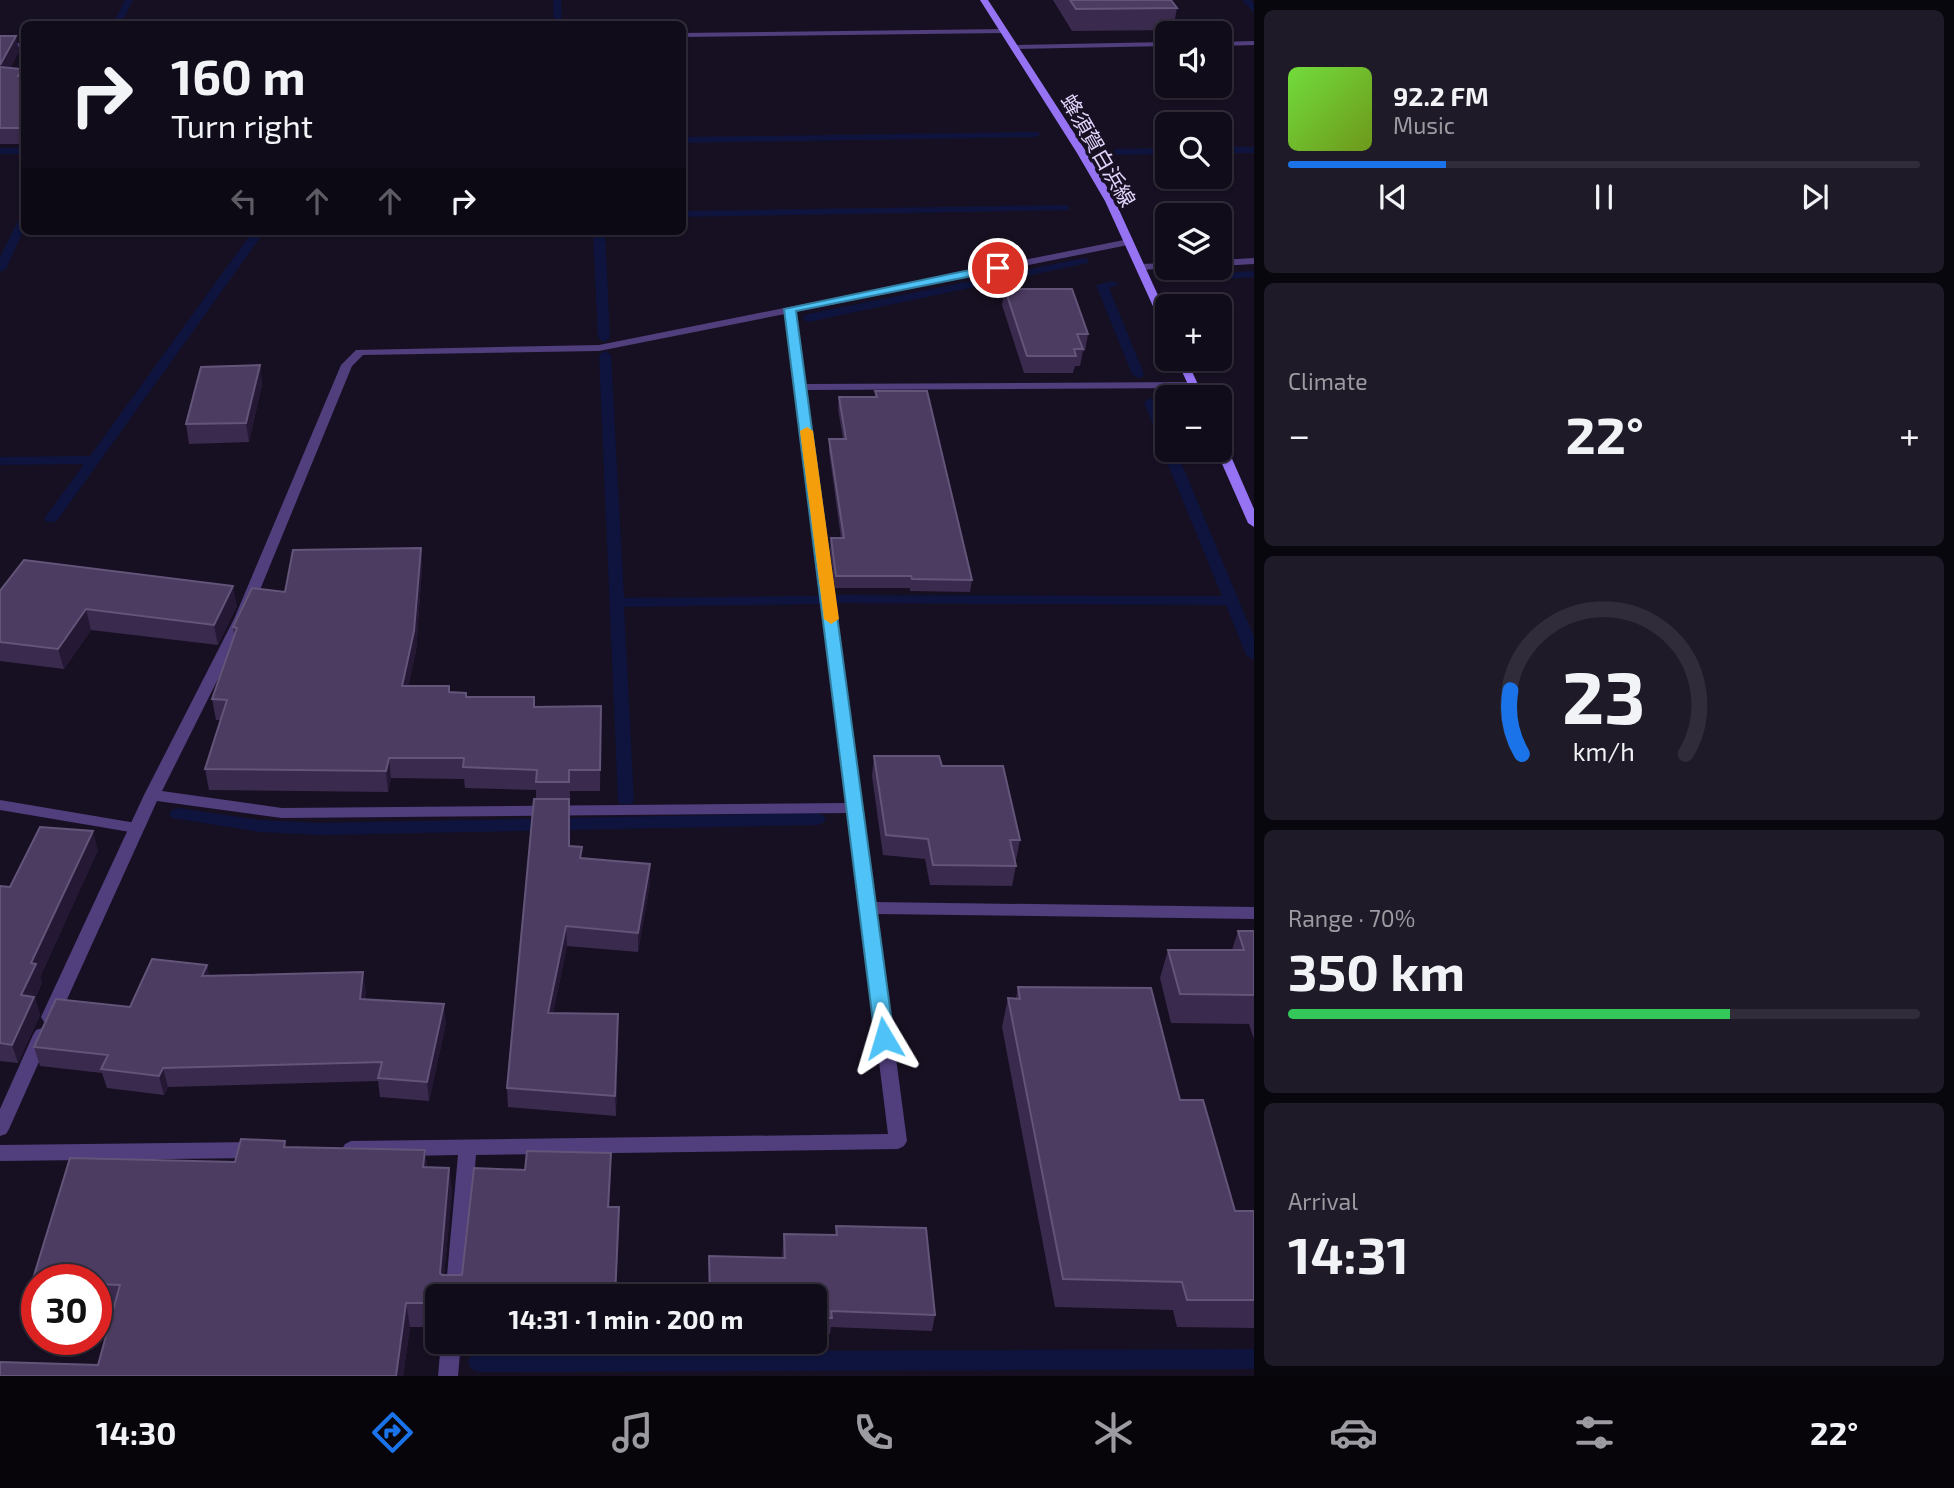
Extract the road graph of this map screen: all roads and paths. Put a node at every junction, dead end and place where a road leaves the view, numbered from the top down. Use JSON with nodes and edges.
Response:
{"nodes":[{"id":1,"x":984,"y":0,"type":"edge"},
{"id":2,"x":1003,"y":31,"type":"junction"},
{"id":3,"x":686,"y":35,"type":"edge"},
{"id":4,"x":1254,"y":43,"type":"edge"},
{"id":5,"x":1155,"y":44,"type":"edge"},
{"id":6,"x":1232,"y":44,"type":"edge"},
{"id":7,"x":0,"y":45,"type":"edge"},
{"id":8,"x":21,"y":45,"type":"edge"},
{"id":9,"x":1014,"y":47,"type":"junction"},
{"id":10,"x":1129,"y":243,"type":"junction"},
{"id":11,"x":1254,"y":261,"type":"edge"},
{"id":12,"x":1232,"y":262,"type":"edge"},
{"id":13,"x":1155,"y":266,"type":"edge"},
{"id":14,"x":1141,"y":267,"type":"junction"},
{"id":15,"x":1155,"y":299,"type":"edge"},
{"id":16,"x":790,"y":309,"type":"junction"},
{"id":17,"x":1187,"y":371,"type":"edge"},
{"id":18,"x":1155,"y":385,"type":"edge"},
{"id":19,"x":1193,"y":385,"type":"edge"},
{"id":20,"x":801,"y":387,"type":"junction"},
{"id":21,"x":1227,"y":462,"type":"edge"},
{"id":22,"x":1254,"y":523,"type":"edge"},
{"id":23,"x":151,"y":795,"type":"junction"},
{"id":24,"x":0,"y":805,"type":"edge"},
{"id":25,"x":856,"y":808,"type":"junction"},
{"id":26,"x":135,"y":828,"type":"junction"},
{"id":27,"x":868,"y":908,"type":"junction"},
{"id":28,"x":1254,"y":913,"type":"edge"},
{"id":29,"x":0,"y":1129,"type":"edge"},
{"id":30,"x":468,"y":1147,"type":"junction"},
{"id":31,"x":330,"y":1149,"type":"edge"},
{"id":32,"x":275,"y":1150,"type":"edge"},
{"id":33,"x":0,"y":1153,"type":"edge"},
{"id":34,"x":456,"y":1284,"type":"edge"},
{"id":35,"x":450,"y":1354,"type":"edge"},
{"id":36,"x":447,"y":1376,"type":"edge"}],
"edges":[{"from":1,"to":2,"type":"main road","name":"蜂須賀白浜線"},
{"from":2,"to":3,"type":"street"},
{"from":2,"to":9,"type":"main road","name":"蜂須賀白浜線"},
{"from":4,"to":6,"type":"street"},
{"from":5,"to":9,"type":"street"},
{"from":7,"to":8,"type":"street"},
{"from":9,"to":10,"type":"main road","name":"蜂須賀白浜線"},
{"from":10,"to":14,"type":"main road","name":"蜂須賀白浜線"},
{"from":10,"to":16,"type":"street"},
{"from":11,"to":12,"type":"street"},
{"from":13,"to":14,"type":"street"},
{"from":14,"to":15,"type":"main road","name":"蜂須賀白浜線"},
{"from":16,"to":20,"type":"street"},
{"from":16,"to":23,"type":"street"},
{"from":17,"to":19,"type":"main road"},
{"from":18,"to":20,"type":"street"},
{"from":20,"to":25,"type":"street"},
{"from":21,"to":22,"type":"main road"},
{"from":23,"to":25,"type":"street"},
{"from":23,"to":26,"type":"street"},
{"from":24,"to":26,"type":"street"},
{"from":25,"to":27,"type":"street"},
{"from":26,"to":29,"type":"street"},
{"from":27,"to":28,"type":"street"},
{"from":27,"to":30,"type":"street"},
{"from":30,"to":31,"type":"street"},
{"from":30,"to":34,"type":"street"},
{"from":32,"to":33,"type":"street"},
{"from":35,"to":36,"type":"street"}]}
